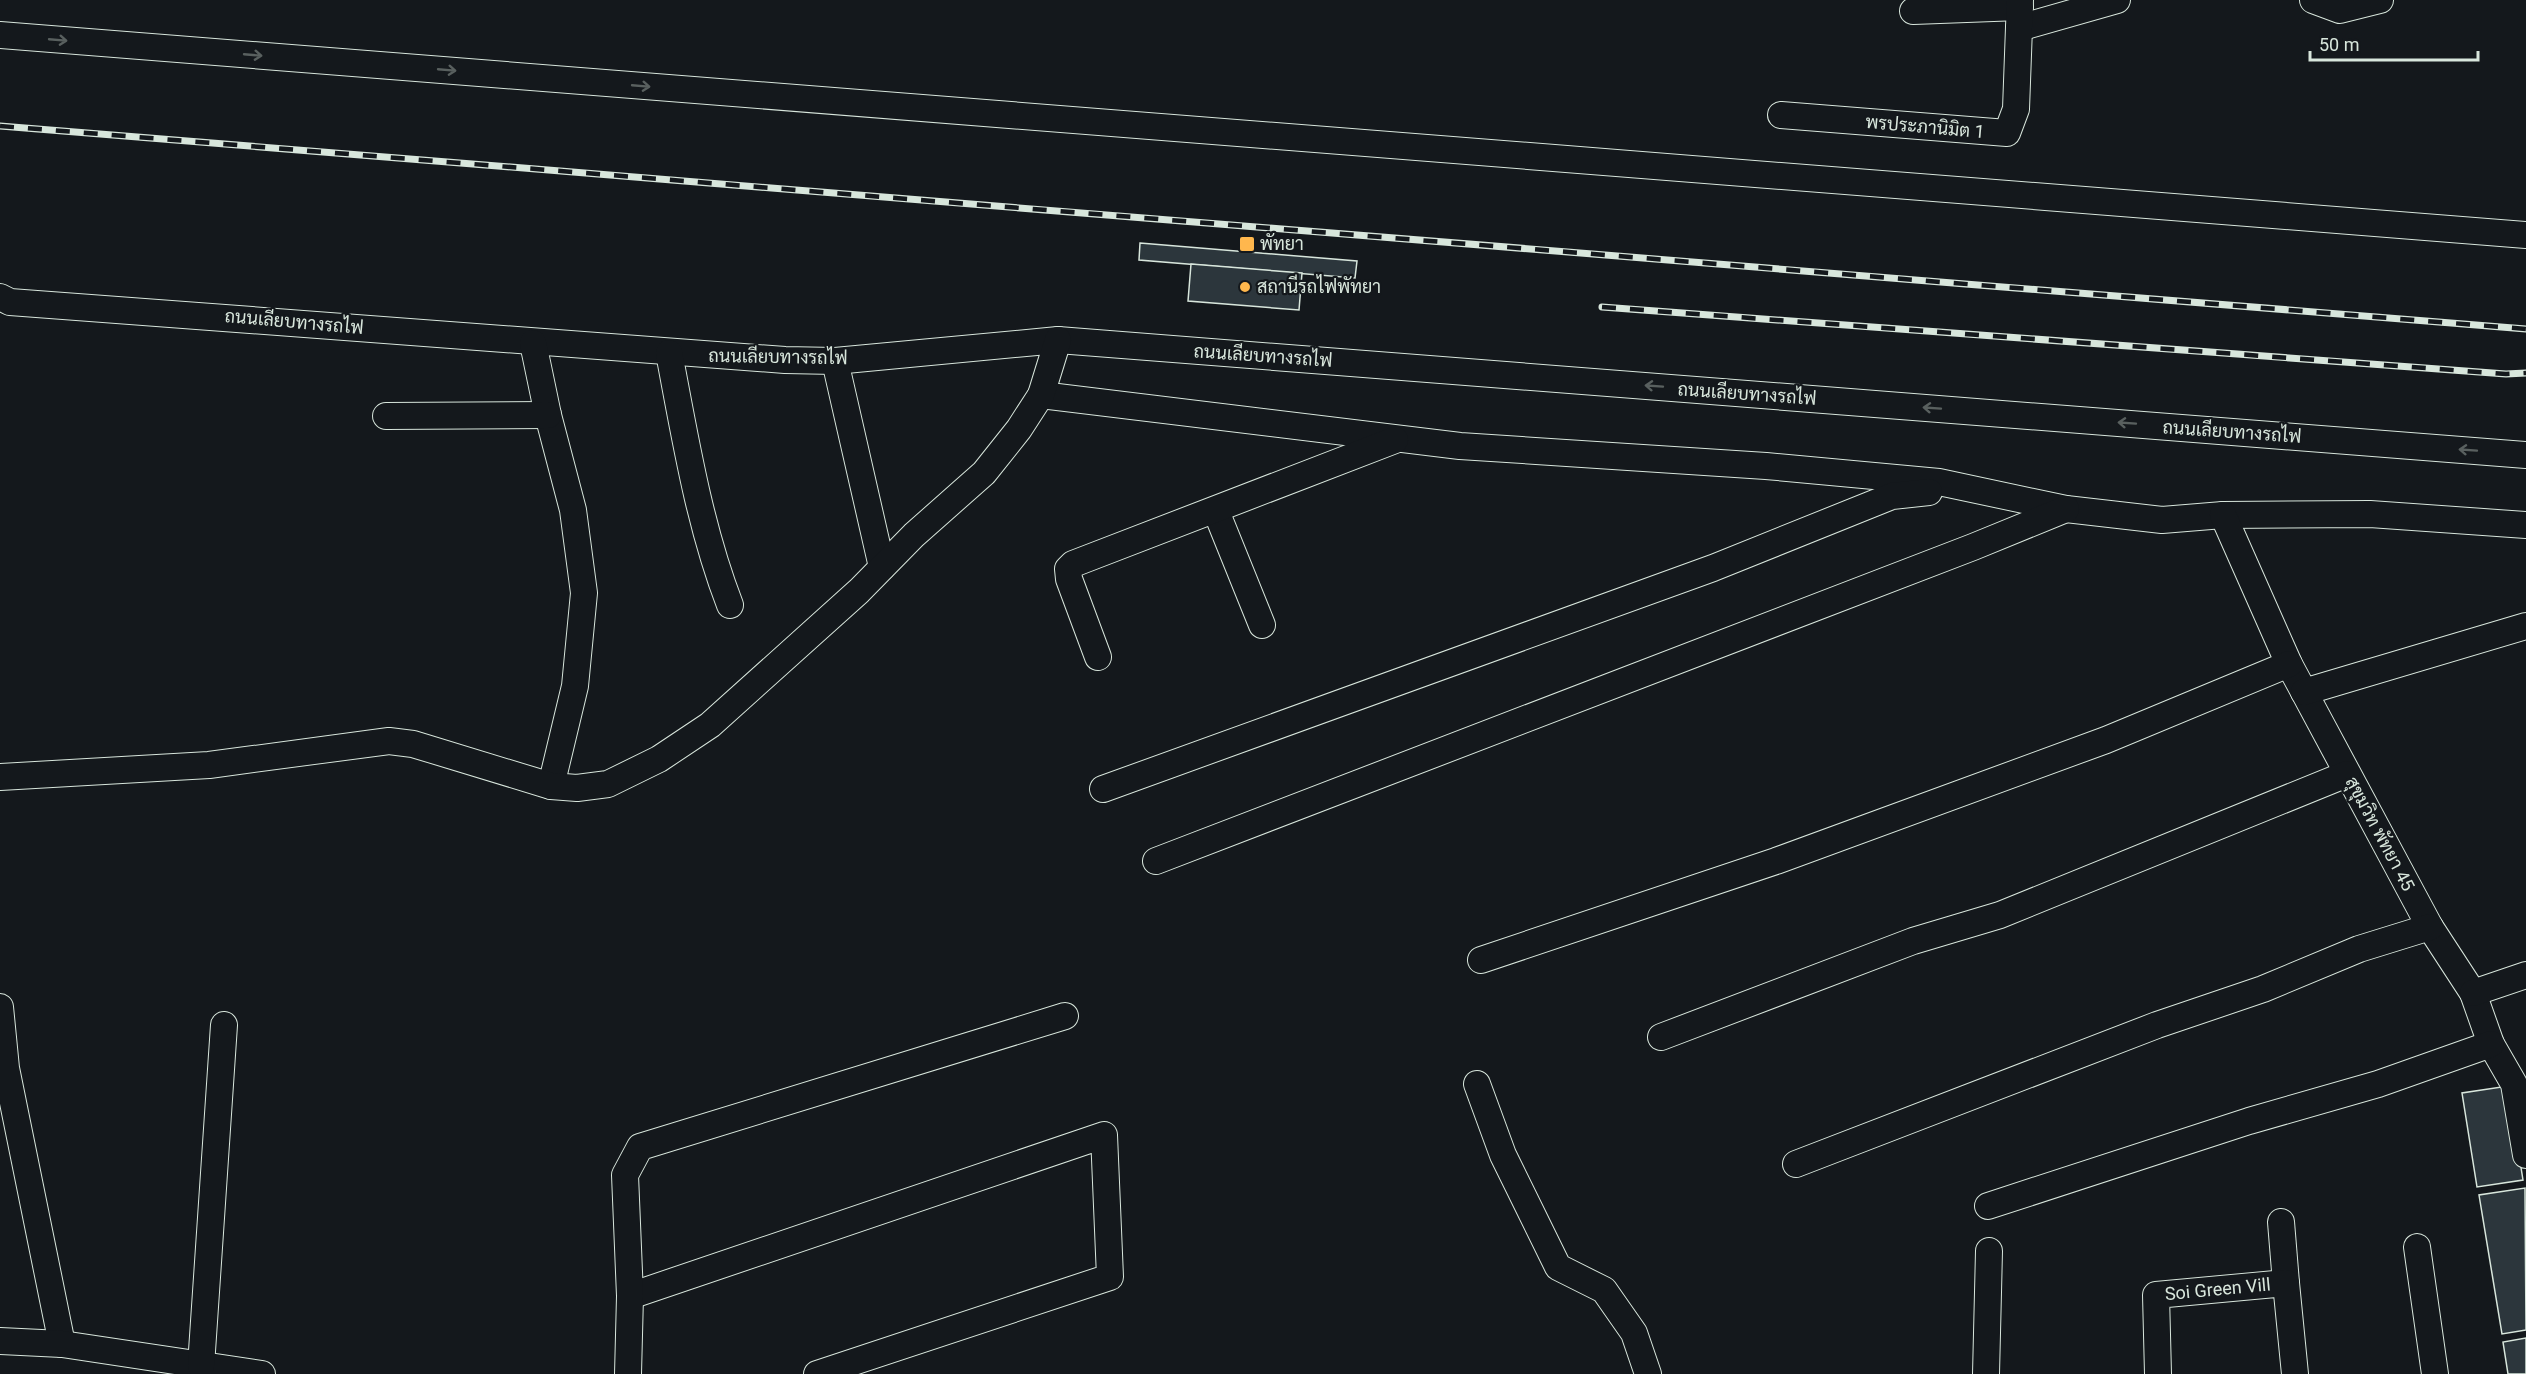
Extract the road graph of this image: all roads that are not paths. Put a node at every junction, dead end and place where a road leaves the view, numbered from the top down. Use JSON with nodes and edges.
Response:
{"nodes":[{"id":1,"x":2117,"y":0,"type":"edge"},
{"id":2,"x":2313,"y":0,"type":"edge"},
{"id":3,"x":2380,"y":0,"type":"edge"},
{"id":4,"x":1913,"y":11,"type":"dead end"},
{"id":5,"x":2019,"y":12,"type":"edge"},
{"id":6,"x":0,"y":35,"type":"edge"},
{"id":7,"x":1781,"y":115,"type":"dead end"},
{"id":8,"x":2526,"y":236,"type":"edge"},
{"id":9,"x":0,"y":297,"type":"edge"},
{"id":10,"x":1058,"y":340,"type":"junction"},
{"id":11,"x":533,"y":343,"type":"junction"},
{"id":12,"x":669,"y":353,"type":"junction"},
{"id":13,"x":835,"y":361,"type":"junction"},
{"id":14,"x":1041,"y":395,"type":"junction"},
{"id":15,"x":548,"y":415,"type":"junction"},
{"id":16,"x":386,"y":416,"type":"dead end"},
{"id":17,"x":1398,"y":439,"type":"junction"},
{"id":18,"x":2526,"y":455,"type":"edge"},
{"id":19,"x":2040,"y":503,"type":"junction"},
{"id":20,"x":2066,"y":508,"type":"junction"},
{"id":21,"x":1216,"y":511,"type":"junction"},
{"id":22,"x":2223,"y":515,"type":"junction"},
{"id":23,"x":2526,"y":525,"type":"edge"},
{"id":24,"x":882,"y":567,"type":"junction"},
{"id":25,"x":730,"y":605,"type":"dead end"},
{"id":26,"x":1262,"y":625,"type":"dead end"},
{"id":27,"x":2526,"y":626,"type":"edge"},
{"id":28,"x":1098,"y":657,"type":"dead end"},
{"id":29,"x":2289,"y":664,"type":"junction"},
{"id":30,"x":2304,"y":692,"type":"junction"},
{"id":31,"x":2347,"y":774,"type":"junction"},
{"id":32,"x":0,"y":777,"type":"edge"},
{"id":33,"x":551,"y":786,"type":"junction"},
{"id":34,"x":1103,"y":789,"type":"dead end"},
{"id":35,"x":1156,"y":861,"type":"dead end"},
{"id":36,"x":2430,"y":927,"type":"junction"},
{"id":37,"x":1481,"y":960,"type":"dead end"},
{"id":38,"x":2526,"y":975,"type":"edge"},
{"id":39,"x":2473,"y":993,"type":"junction"},
{"id":40,"x":0,"y":1007,"type":"edge"},
{"id":41,"x":1065,"y":1016,"type":"dead end"},
{"id":42,"x":224,"y":1025,"type":"dead end"},
{"id":43,"x":1660,"y":1037,"type":"dead end"},
{"id":44,"x":2491,"y":1044,"type":"junction"},
{"id":45,"x":2520,"y":1082,"type":"edge"},
{"id":46,"x":1477,"y":1084,"type":"dead end"},
{"id":47,"x":2526,"y":1155,"type":"edge"},
{"id":48,"x":1796,"y":1164,"type":"dead end"},
{"id":49,"x":1988,"y":1206,"type":"dead end"},
{"id":50,"x":2281,"y":1222,"type":"dead end"},
{"id":51,"x":2417,"y":1247,"type":"dead end"},
{"id":52,"x":1989,"y":1251,"type":"dead end"},
{"id":53,"x":2286,"y":1283,"type":"junction"},
{"id":54,"x":630,"y":1296,"type":"junction"},
{"id":55,"x":0,"y":1341,"type":"edge"},
{"id":56,"x":62,"y":1344,"type":"junction"},
{"id":57,"x":201,"y":1366,"type":"junction"},
{"id":58,"x":262,"y":1374,"type":"edge"},
{"id":59,"x":628,"y":1374,"type":"edge"},
{"id":60,"x":817,"y":1374,"type":"edge"},
{"id":61,"x":1648,"y":1374,"type":"edge"},
{"id":62,"x":1986,"y":1374,"type":"edge"},
{"id":63,"x":2158,"y":1374,"type":"edge"},
{"id":64,"x":2295,"y":1374,"type":"edge"},
{"id":65,"x":2435,"y":1374,"type":"edge"}],
"edges":[{"from":1,"to":5,"type":"street"},
{"from":2,"to":3,"type":"street"},
{"from":4,"to":5,"type":"street"},
{"from":5,"to":7,"type":"street","name":"พรประภานิมิต 1"},
{"from":6,"to":8,"type":"street","one_way":true},
{"from":9,"to":11,"type":"street","name":"ถนนเลียบทางรถไฟ"},
{"from":10,"to":13,"type":"street","name":"ถนนเลียบทางรถไฟ"},
{"from":10,"to":14,"type":"street"},
{"from":18,"to":10,"type":"street","name":"ถนนเลียบทางรถไฟ","one_way":true},
{"from":11,"to":12,"type":"street","name":"ถนนเลียบทางรถไฟ"},
{"from":11,"to":15,"type":"street"},
{"from":12,"to":13,"type":"street","name":"ถนนเลียบทางรถไฟ"},
{"from":12,"to":25,"type":"street"},
{"from":13,"to":24,"type":"street"},
{"from":14,"to":17,"type":"street"},
{"from":14,"to":24,"type":"street"},
{"from":15,"to":16,"type":"street"},
{"from":15,"to":33,"type":"street"},
{"from":17,"to":19,"type":"street"},
{"from":17,"to":21,"type":"street"},
{"from":19,"to":20,"type":"street"},
{"from":19,"to":34,"type":"street"},
{"from":20,"to":22,"type":"street"},
{"from":20,"to":35,"type":"street"},
{"from":21,"to":26,"type":"street"},
{"from":21,"to":28,"type":"street"},
{"from":22,"to":23,"type":"street"},
{"from":22,"to":29,"type":"street","name":"สุขุมวิท พัทยา 45"},
{"from":24,"to":33,"type":"street"},
{"from":27,"to":30,"type":"street"},
{"from":29,"to":30,"type":"street","name":"สุขุมวิท พัทยา 45"},
{"from":29,"to":37,"type":"street"},
{"from":30,"to":31,"type":"street","name":"สุขุมวิท พัทยา 45"},
{"from":31,"to":36,"type":"street","name":"สุขุมวิท พัทยา 45"},
{"from":31,"to":43,"type":"street"},
{"from":32,"to":33,"type":"street"},
{"from":36,"to":39,"type":"street","name":"สุขุมวิท พัทยา 45"},
{"from":36,"to":48,"type":"street"},
{"from":38,"to":39,"type":"street"},
{"from":39,"to":44,"type":"street","name":"สุขุมวิท พัทยา 45"},
{"from":40,"to":56,"type":"street"},
{"from":41,"to":54,"type":"street"},
{"from":42,"to":57,"type":"street"},
{"from":44,"to":45,"type":"street","name":"สุขุมวิท พัทยา 45"},
{"from":44,"to":49,"type":"street"},
{"from":45,"to":47,"type":"street","name":"สุขุมวิท พัทยา 45"},
{"from":46,"to":61,"type":"street"},
{"from":50,"to":53,"type":"street","name":"Soi Green Vill"},
{"from":51,"to":65,"type":"street"},
{"from":52,"to":62,"type":"street"},
{"from":53,"to":63,"type":"street","name":"Soi Green Vill"},
{"from":53,"to":64,"type":"street","name":"Soi Green Vill"},
{"from":54,"to":59,"type":"street"},
{"from":54,"to":60,"type":"street"},
{"from":55,"to":56,"type":"street"},
{"from":56,"to":57,"type":"street"},
{"from":57,"to":58,"type":"street"}]}
